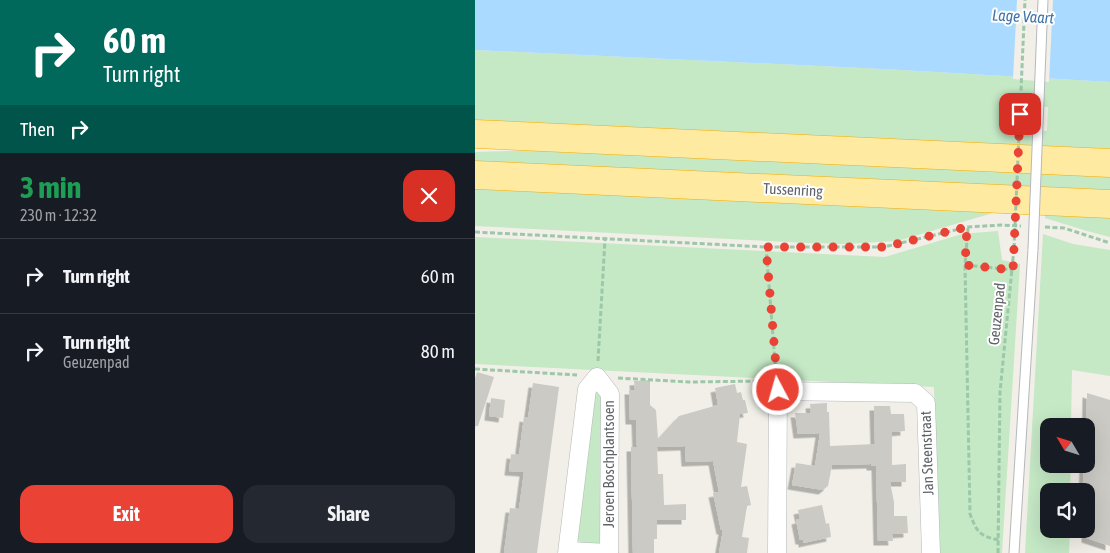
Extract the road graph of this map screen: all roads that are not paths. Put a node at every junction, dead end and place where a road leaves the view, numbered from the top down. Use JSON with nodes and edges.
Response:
{"nodes":[{"id":1,"x":1043,"y":0,"type":"edge"},
{"id":2,"x":475,"y":134,"type":"edge"},
{"id":3,"x":1110,"y":162,"type":"edge"},
{"id":4,"x":475,"y":175,"type":"edge"},
{"id":5,"x":1110,"y":204,"type":"edge"},
{"id":6,"x":567,"y":552,"type":"edge"},
{"id":7,"x":609,"y":553,"type":"edge"},
{"id":8,"x":777,"y":553,"type":"edge"},
{"id":9,"x":931,"y":553,"type":"edge"},
{"id":10,"x":1014,"y":553,"type":"edge"}],
"edges":[{"from":1,"to":10,"type":"lane","bridge":true},
{"from":2,"to":3,"type":"highway"},
{"from":4,"to":5,"type":"highway","name":"Tussenring"},
{"from":6,"to":7,"type":"street","name":"Jeroen Boschplantsoen"},
{"from":6,"to":7,"type":"street","name":"Jeroen Boschplantsoen"},
{"from":8,"to":9,"type":"street","name":"Jan Steenstraat"}]}
